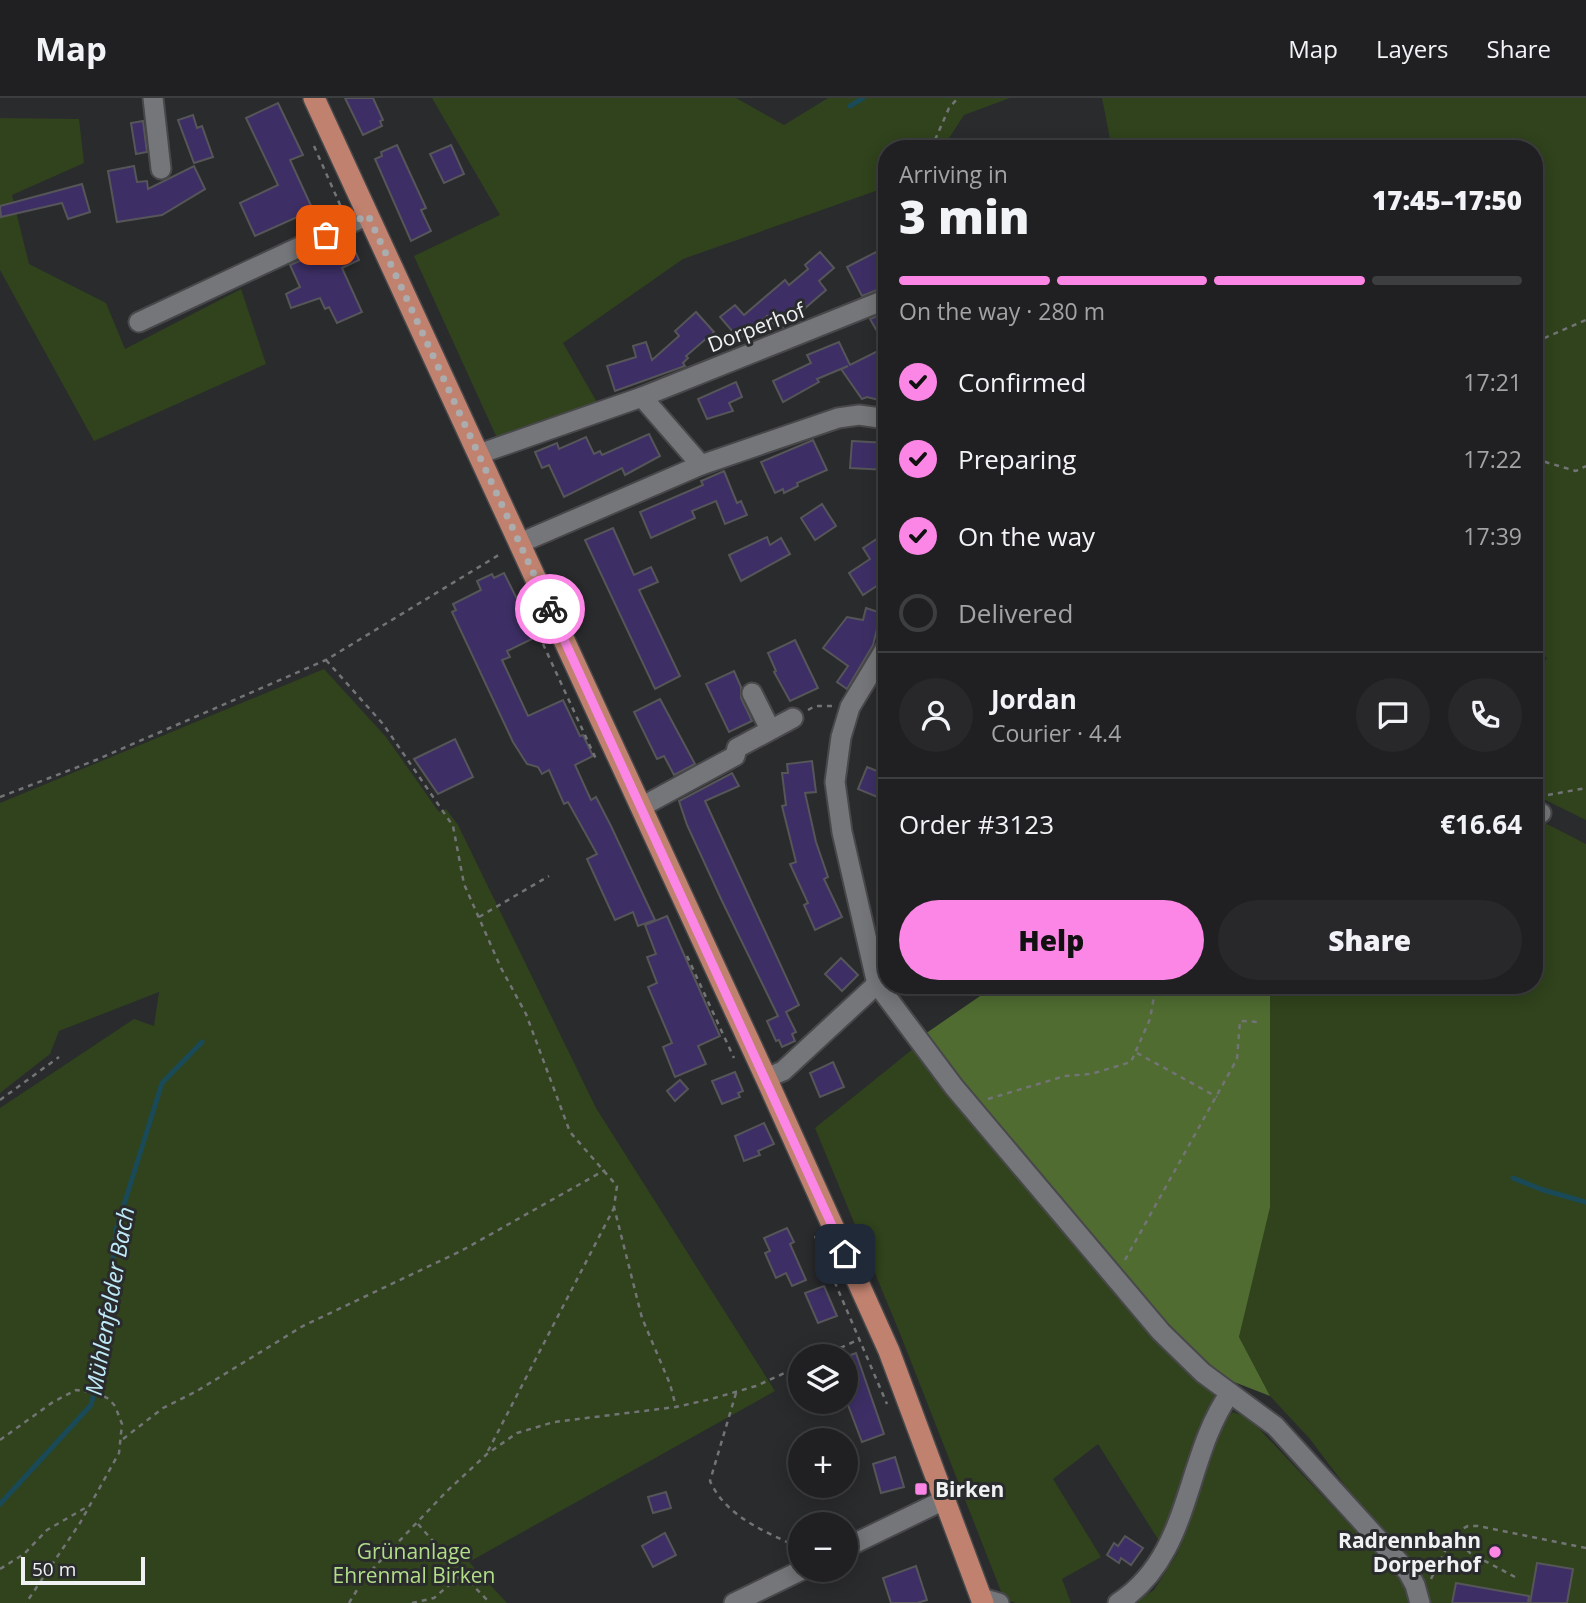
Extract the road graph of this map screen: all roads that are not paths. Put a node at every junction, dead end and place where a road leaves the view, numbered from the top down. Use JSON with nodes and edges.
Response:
{"nodes":[{"id":1,"x":153,"y":98,"type":"edge"},
{"id":2,"x":314,"y":98,"type":"edge"},
{"id":3,"x":161,"y":169,"type":"dead end"},
{"id":4,"x":368,"y":215,"type":"junction"},
{"id":5,"x":878,"y":303,"type":"edge"},
{"id":6,"x":139,"y":322,"type":"dead end"},
{"id":7,"x":642,"y":397,"type":"junction"},
{"id":8,"x":878,"y":418,"type":"edge"},
{"id":9,"x":479,"y":454,"type":"junction"},
{"id":10,"x":701,"y":465,"type":"junction"},
{"id":11,"x":520,"y":543,"type":"junction"},
{"id":12,"x":878,"y":661,"type":"edge"},
{"id":13,"x":752,"y":693,"type":"dead end"},
{"id":14,"x":793,"y":718,"type":"road end"},
{"id":15,"x":770,"y":729,"type":"junction"},
{"id":16,"x":641,"y":807,"type":"junction"},
{"id":17,"x":877,"y":984,"type":"joint"},
{"id":18,"x":885,"y":994,"type":"edge"},
{"id":19,"x":766,"y":1078,"type":"junction"},
{"id":20,"x":1230,"y":1393,"type":"junction"},
{"id":21,"x":946,"y":1499,"type":"junction"},
{"id":22,"x":858,"y":1542,"type":"edge"},
{"id":23,"x":788,"y":1577,"type":"edge"},
{"id":24,"x":988,"y":1601,"type":"edge"},
{"id":25,"x":1421,"y":1602,"type":"edge"},
{"id":26,"x":734,"y":1603,"type":"edge"},
{"id":27,"x":1118,"y":1603,"type":"edge"}],
"edges":[{"from":1,"to":3,"type":"street"},
{"from":2,"to":4,"type":"main road"},
{"from":4,"to":6,"type":"street"},
{"from":4,"to":9,"type":"main road"},
{"from":5,"to":7,"type":"street","name":"Dorperhof"},
{"from":7,"to":9,"type":"street","name":"Dorperhof"},
{"from":7,"to":10,"type":"street"},
{"from":8,"to":10,"type":"street"},
{"from":9,"to":11,"type":"main road"},
{"from":10,"to":11,"type":"street"},
{"from":11,"to":16,"type":"main road"},
{"from":12,"to":17,"type":"street"},
{"from":13,"to":15,"type":"street"},
{"from":14,"to":15,"type":"street"},
{"from":15,"to":16,"type":"street"},
{"from":16,"to":19,"type":"main road"},
{"from":17,"to":19,"type":"street"},
{"from":18,"to":20,"type":"street"},
{"from":19,"to":21,"type":"main road"},
{"from":20,"to":25,"type":"street"},
{"from":20,"to":27,"type":"street"},
{"from":21,"to":22,"type":"street"},
{"from":21,"to":24,"type":"main road"},
{"from":23,"to":26,"type":"street"}]}
